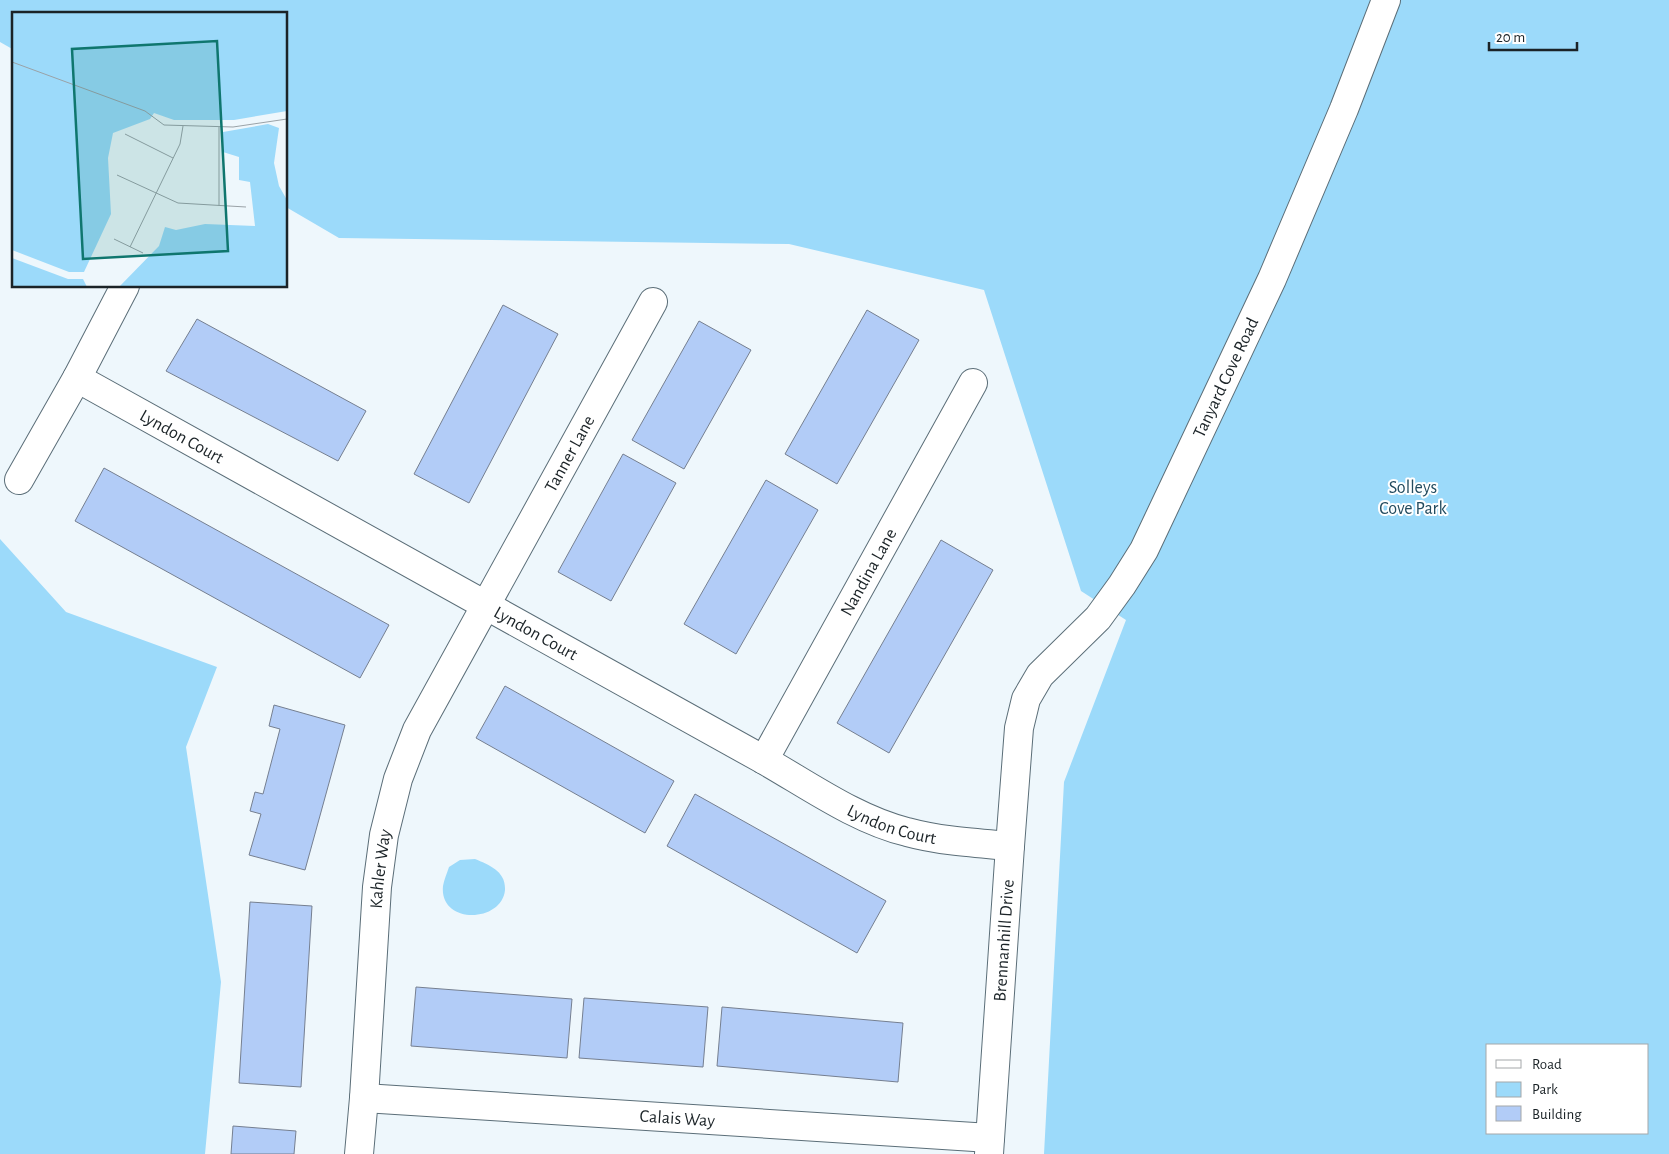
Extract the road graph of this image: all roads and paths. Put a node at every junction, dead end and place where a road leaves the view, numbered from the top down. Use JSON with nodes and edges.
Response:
{"nodes":[{"id":1,"x":1386,"y":0,"type":"edge"},
{"id":2,"x":124,"y":288,"type":"edge"},
{"id":3,"x":653,"y":302,"type":"dead end"},
{"id":4,"x":76,"y":378,"type":"junction"},
{"id":5,"x":973,"y":383,"type":"dead end"},
{"id":6,"x":19,"y":480,"type":"dead end"},
{"id":7,"x":486,"y":606,"type":"junction"},
{"id":8,"x":1019,"y":728,"type":"joint"},
{"id":9,"x":764,"y":760,"type":"junction"},
{"id":10,"x":1010,"y":846,"type":"junction"},
{"id":11,"x":364,"y":1098,"type":"junction"},
{"id":12,"x":989,"y":1146,"type":"edge"},
{"id":13,"x":359,"y":1154,"type":"edge"}],
"edges":[{"from":1,"to":8,"type":"street","name":"Tanyard Cove Road"},
{"from":2,"to":4,"type":"street"},
{"from":3,"to":7,"type":"street","name":"Tanner Lane"},
{"from":4,"to":6,"type":"street"},
{"from":4,"to":7,"type":"street","name":"Lyndon Court"},
{"from":5,"to":9,"type":"street","name":"Nandina Lane"},
{"from":7,"to":9,"type":"street","name":"Lyndon Court"},
{"from":7,"to":11,"type":"street","name":"Kahler Way"},
{"from":8,"to":10,"type":"street","name":"Brennanhill Drive"},
{"from":9,"to":10,"type":"street","name":"Lyndon Court"},
{"from":10,"to":12,"type":"street","name":"Brennanhill Drive"},
{"from":11,"to":12,"type":"street","name":"Calais Way"},
{"from":11,"to":13,"type":"street","name":"Kahler Way"}]}
